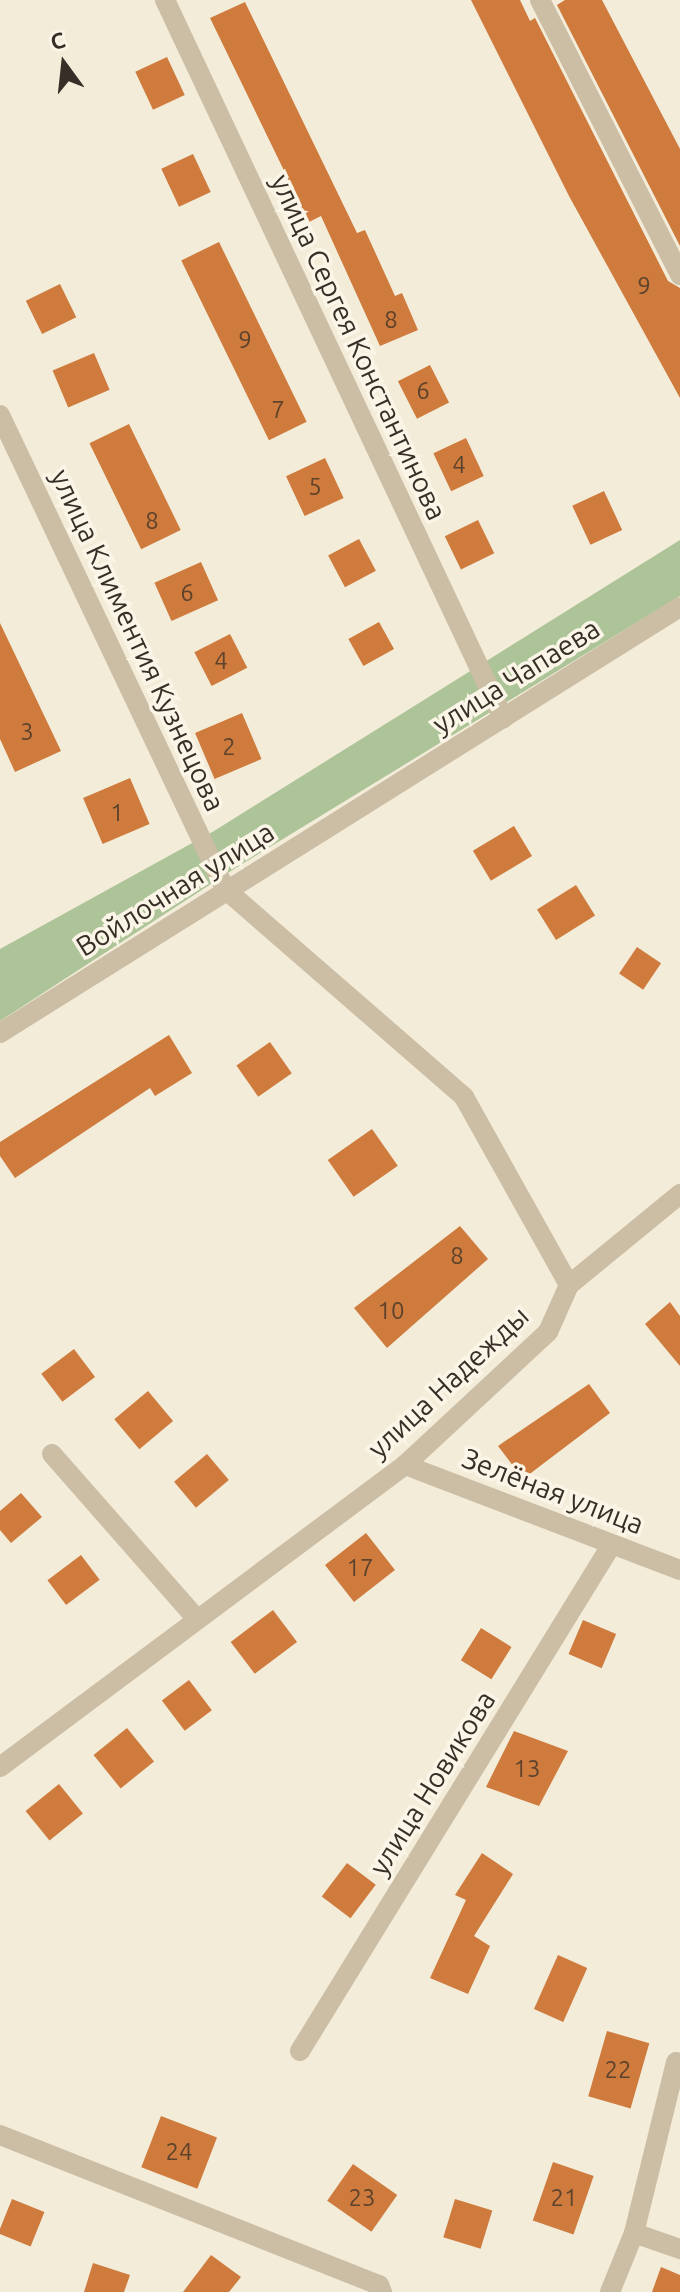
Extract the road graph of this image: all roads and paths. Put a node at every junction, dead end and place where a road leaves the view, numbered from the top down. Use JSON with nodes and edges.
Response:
{"nodes":[{"id":1,"x":165,"y":0,"type":"edge"},
{"id":2,"x":540,"y":0,"type":"edge"},
{"id":3,"x":680,"y":275,"type":"edge"},
{"id":4,"x":0,"y":415,"type":"edge"},
{"id":5,"x":680,"y":607,"type":"edge"},
{"id":6,"x":503,"y":718,"type":"junction"},
{"id":7,"x":381,"y":793,"type":"joint"},
{"id":8,"x":225,"y":889,"type":"junction"},
{"id":9,"x":0,"y":1033,"type":"edge"},
{"id":10,"x":680,"y":1194,"type":"edge"},
{"id":11,"x":569,"y":1285,"type":"junction"},
{"id":12,"x":52,"y":1454,"type":"dead end"},
{"id":13,"x":405,"y":1465,"type":"junction"},
{"id":14,"x":612,"y":1544,"type":"junction"},
{"id":15,"x":680,"y":1570,"type":"edge"},
{"id":16,"x":196,"y":1618,"type":"junction"},
{"id":17,"x":0,"y":1767,"type":"edge"},
{"id":18,"x":300,"y":2051,"type":"dead end"},
{"id":19,"x":676,"y":2062,"type":"dead end"},
{"id":20,"x":0,"y":2135,"type":"edge"},
{"id":21,"x":634,"y":2233,"type":"junction"},
{"id":22,"x":680,"y":2249,"type":"edge"},
{"id":23,"x":382,"y":2292,"type":"edge"},
{"id":24,"x":610,"y":2292,"type":"edge"}],
"edges":[{"from":1,"to":6,"type":"street","name":"улица Сергея Константинова"},
{"from":2,"to":3,"type":"street"},
{"from":4,"to":8,"type":"street","name":"улица Климентия Кузнецова"},
{"from":5,"to":6,"type":"street","name":"улица Чапаева"},
{"from":6,"to":7,"type":"street","name":"улица Чапаева"},
{"from":7,"to":8,"type":"street","name":"Войлочная улица"},
{"from":8,"to":9,"type":"street","name":"Войлочная улица"},
{"from":8,"to":11,"type":"street"},
{"from":10,"to":11,"type":"street"},
{"from":11,"to":13,"type":"street","name":"улица Надежды"},
{"from":12,"to":16,"type":"street"},
{"from":13,"to":14,"type":"street","name":"Зелёная улица"},
{"from":13,"to":16,"type":"street","name":"улица Надежды"},
{"from":14,"to":15,"type":"street","name":"Зелёная улица"},
{"from":14,"to":18,"type":"street","name":"улица Новикова"},
{"from":16,"to":17,"type":"street","name":"улица Надежды"},
{"from":19,"to":21,"type":"street"},
{"from":20,"to":23,"type":"street"},
{"from":21,"to":22,"type":"street"},
{"from":21,"to":24,"type":"street"}]}
